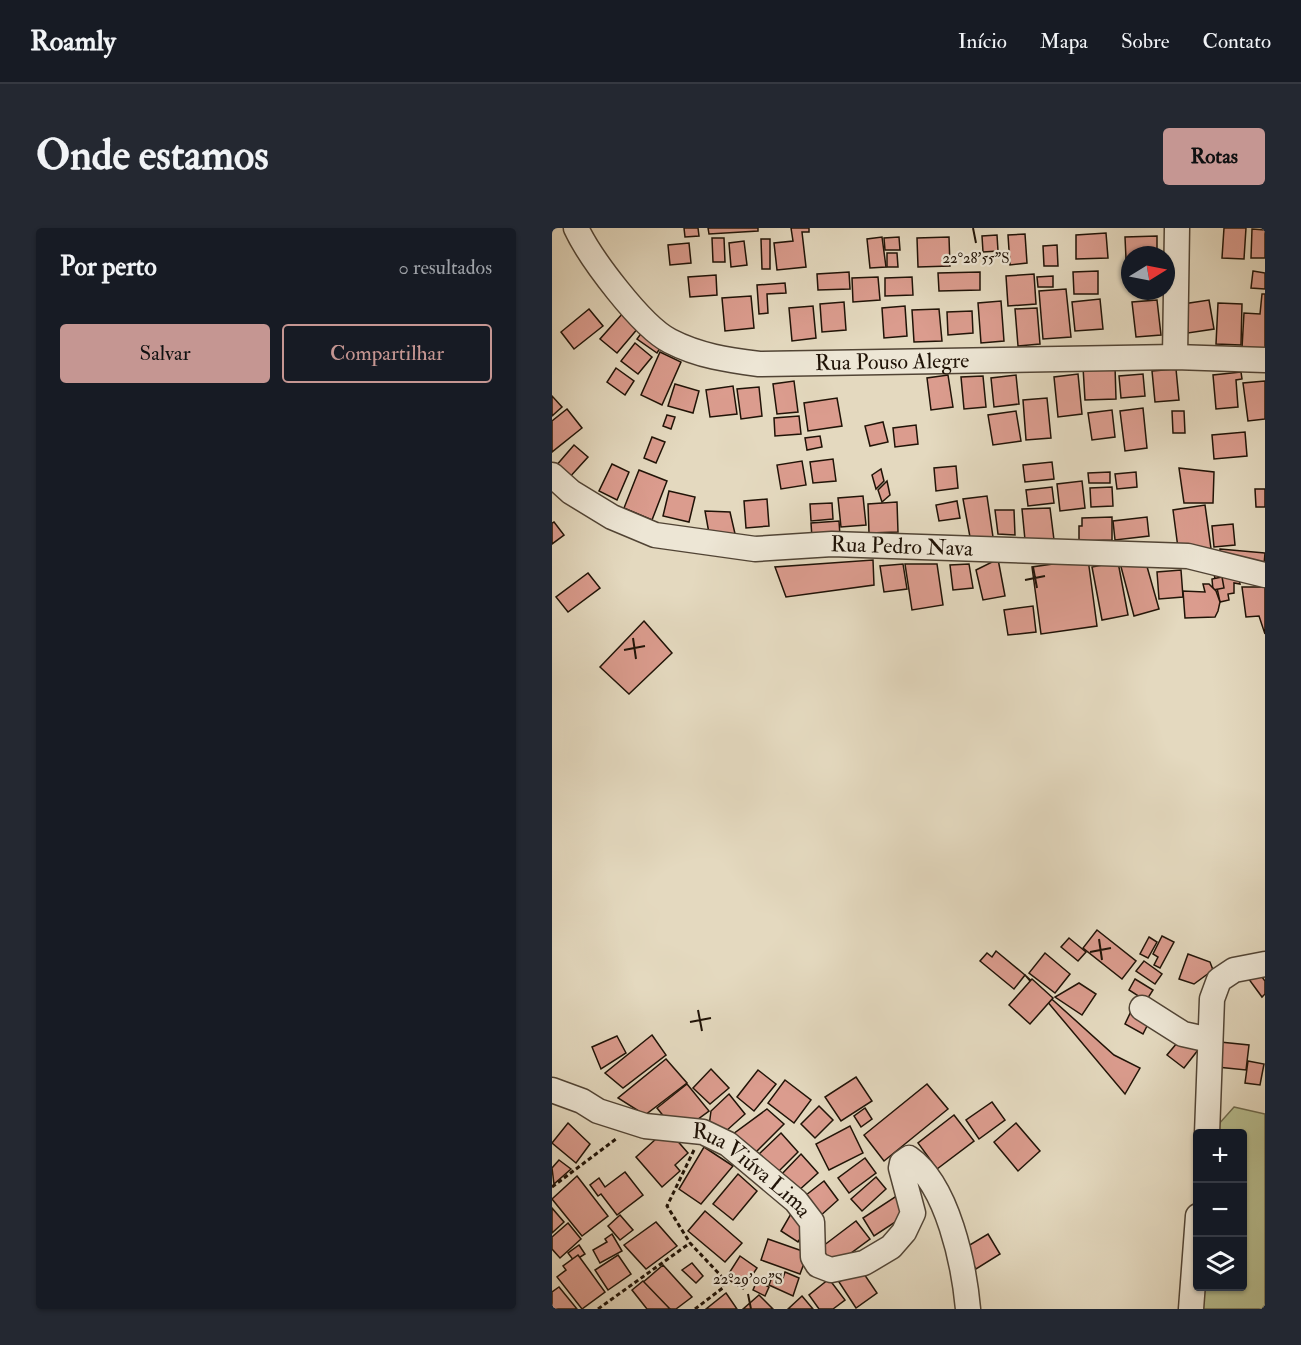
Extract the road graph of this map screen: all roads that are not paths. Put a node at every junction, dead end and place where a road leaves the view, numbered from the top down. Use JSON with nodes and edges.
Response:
{"nodes":[{"id":1,"x":576,"y":228,"type":"edge"},
{"id":2,"x":1177,"y":228,"type":"edge"},
{"id":3,"x":1175,"y":357,"type":"junction"},
{"id":4,"x":1265,"y":360,"type":"edge"},
{"id":5,"x":552,"y":475,"type":"edge"},
{"id":6,"x":1265,"y":575,"type":"edge"},
{"id":7,"x":1265,"y":964,"type":"edge"},
{"id":8,"x":1142,"y":1008,"type":"dead end"},
{"id":9,"x":1210,"y":1040,"type":"junction"},
{"id":10,"x":552,"y":1090,"type":"edge"},
{"id":11,"x":1207,"y":1129,"type":"edge"},
{"id":12,"x":1196,"y":1237,"type":"edge"},
{"id":13,"x":968,"y":1309,"type":"edge"},
{"id":14,"x":1191,"y":1309,"type":"edge"}],
"edges":[{"from":1,"to":3,"type":"street","name":"Rua Pouso Alegre"},
{"from":2,"to":3,"type":"street"},
{"from":3,"to":4,"type":"street","name":"Rua Pouso Alegre"},
{"from":5,"to":6,"type":"street","name":"Rua Pedro Nava"},
{"from":7,"to":9,"type":"street"},
{"from":8,"to":9,"type":"street"},
{"from":9,"to":11,"type":"street"},
{"from":10,"to":13,"type":"street","name":"Rua Viúva Lima"},
{"from":12,"to":14,"type":"street"}]}
